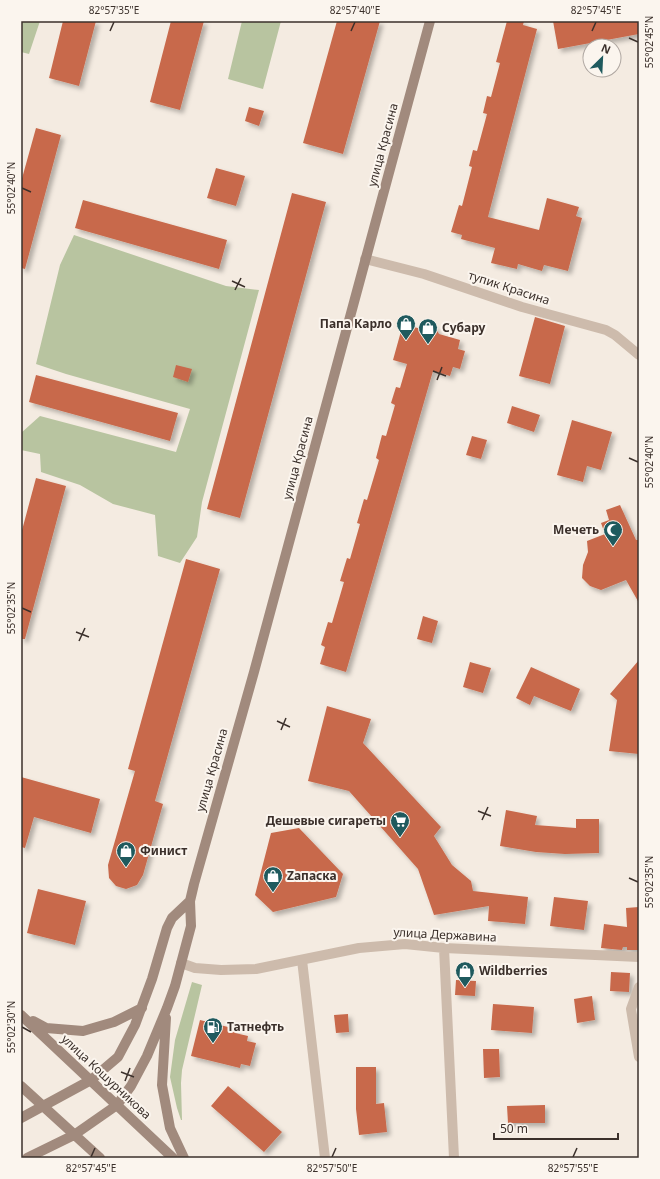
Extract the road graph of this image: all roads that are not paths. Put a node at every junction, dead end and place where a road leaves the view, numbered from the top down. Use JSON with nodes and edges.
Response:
{"nodes":[{"id":1,"x":430,"y":21,"type":"edge"},
{"id":2,"x":365,"y":259,"type":"junction"},
{"id":3,"x":639,"y":355,"type":"edge"},
{"id":4,"x":190,"y":901,"type":"junction"},
{"id":5,"x":444,"y":948,"type":"junction"},
{"id":6,"x":639,"y":957,"type":"edge"},
{"id":7,"x":302,"y":960,"type":"junction"},
{"id":8,"x":180,"y":963,"type":"junction"},
{"id":9,"x":639,"y":987,"type":"edge"},
{"id":10,"x":142,"y":1008,"type":"junction"},
{"id":11,"x":167,"y":1008,"type":"junction"},
{"id":12,"x":21,"y":1014,"type":"edge"},
{"id":13,"x":639,"y":1057,"type":"edge"},
{"id":14,"x":91,"y":1080,"type":"junction"},
{"id":15,"x":21,"y":1086,"type":"edge"},
{"id":16,"x":117,"y":1105,"type":"junction"},
{"id":17,"x":43,"y":1106,"type":"junction"},
{"id":18,"x":21,"y":1118,"type":"edge"},
{"id":19,"x":74,"y":1135,"type":"junction"},
{"id":20,"x":27,"y":1158,"type":"edge"},
{"id":21,"x":100,"y":1158,"type":"edge"},
{"id":22,"x":173,"y":1158,"type":"edge"},
{"id":23,"x":184,"y":1158,"type":"edge"},
{"id":24,"x":326,"y":1158,"type":"edge"},
{"id":25,"x":454,"y":1158,"type":"edge"}],
"edges":[{"from":1,"to":2,"type":"main road","name":"улица Красина"},
{"from":2,"to":3,"type":"street","name":"тупик Красина"},
{"from":2,"to":4,"type":"main road","name":"улица Красина"},
{"from":4,"to":8,"type":"main road","name":"улица Красина"},
{"from":4,"to":10,"type":"main road"},
{"from":5,"to":6,"type":"street","name":"улица Державина"},
{"from":5,"to":7,"type":"street","name":"улица Державина"},
{"from":5,"to":25,"type":"street"},
{"from":7,"to":8,"type":"street","name":"улица Державина"},
{"from":7,"to":24,"type":"street"},
{"from":8,"to":11,"type":"main road","name":"улица Красина"},
{"from":9,"to":13,"type":"street"},
{"from":10,"to":12,"type":"main road"},
{"from":10,"to":14,"type":"main road"},
{"from":11,"to":16,"type":"main road","name":"улица Красина"},
{"from":11,"to":23,"type":"main road"},
{"from":12,"to":14,"type":"main road","name":"улица Кошурникова"},
{"from":14,"to":16,"type":"main road","name":"улица Кошурникова"},
{"from":14,"to":17,"type":"main road"},
{"from":15,"to":17,"type":"main road"},
{"from":16,"to":19,"type":"main road","name":"улица Красина"},
{"from":16,"to":22,"type":"main road","name":"улица Кошурникова"},
{"from":17,"to":18,"type":"main road"},
{"from":17,"to":19,"type":"main road"},
{"from":19,"to":20,"type":"main road","name":"улица Красина"},
{"from":19,"to":21,"type":"main road"}]}
